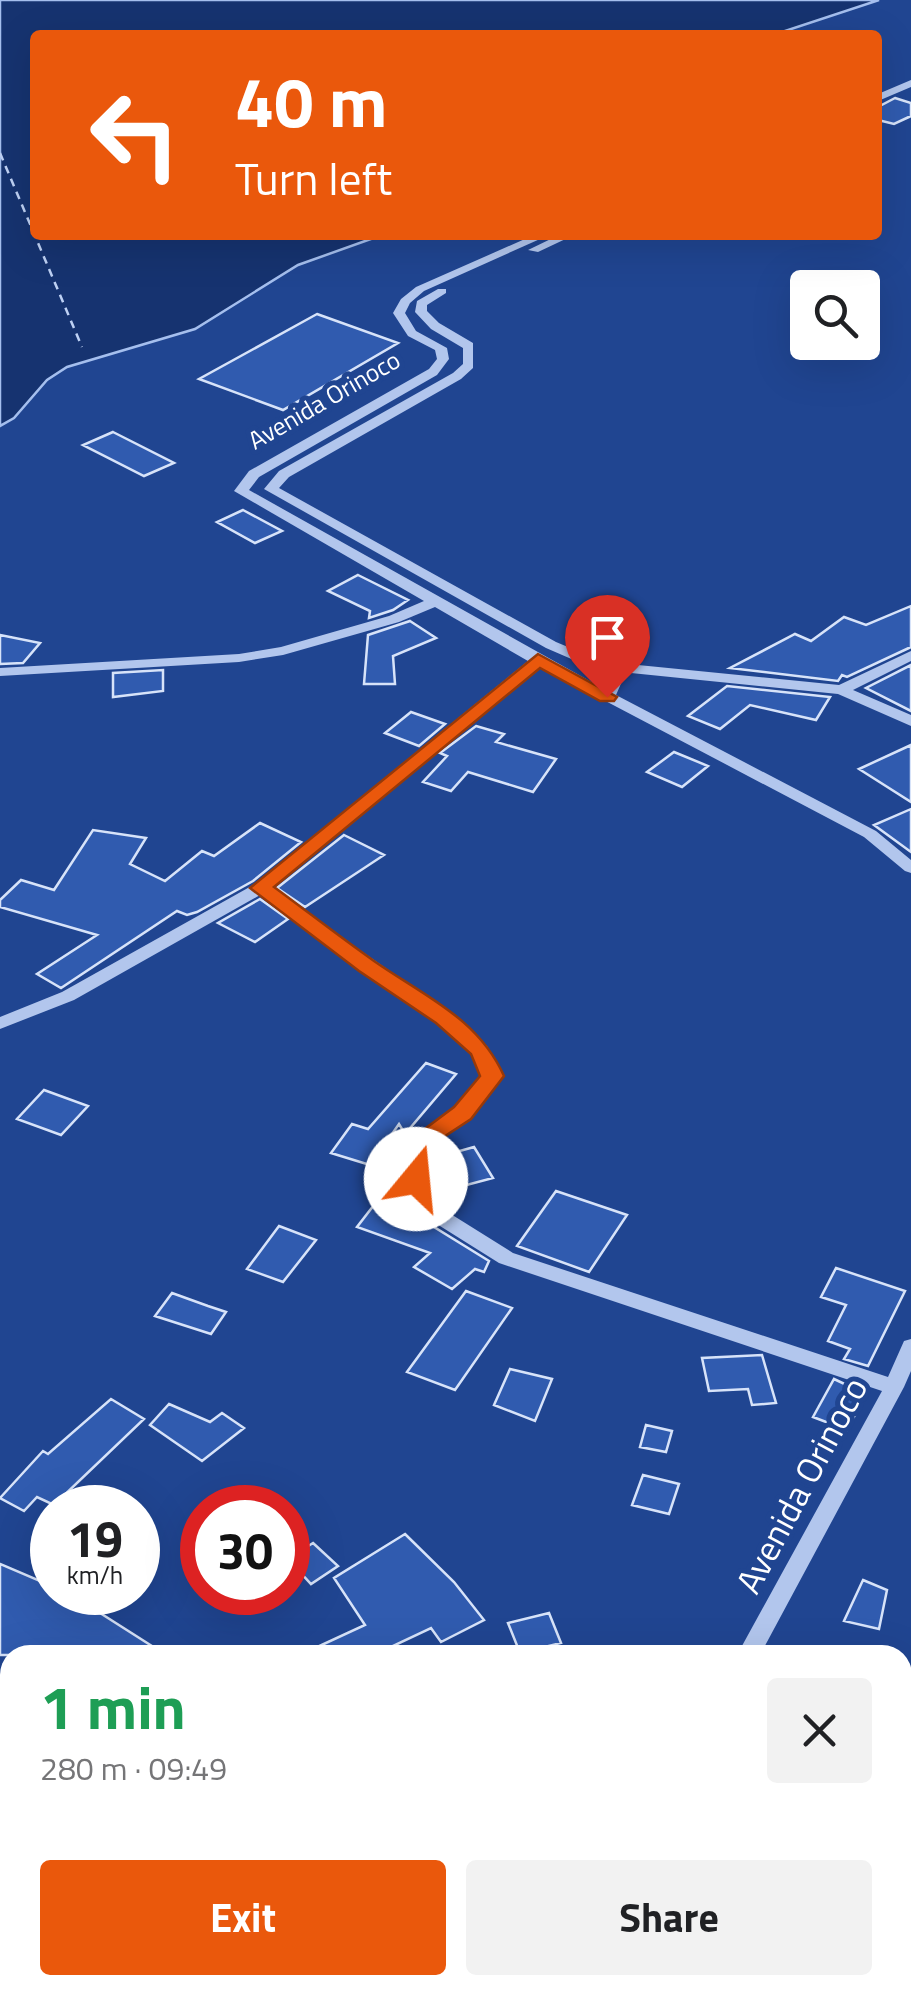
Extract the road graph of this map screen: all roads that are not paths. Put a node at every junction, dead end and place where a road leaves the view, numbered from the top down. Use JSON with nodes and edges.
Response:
{"nodes":[{"id":1,"x":911,"y":73,"type":"edge"},
{"id":2,"x":911,"y":83,"type":"edge"},
{"id":3,"x":882,"y":86,"type":"edge"},
{"id":4,"x":882,"y":96,"type":"edge"},
{"id":5,"x":533,"y":240,"type":"edge"},
{"id":6,"x":557,"y":240,"type":"edge"},
{"id":7,"x":436,"y":601,"type":"junction"},
{"id":8,"x":911,"y":654,"type":"edge"},
{"id":9,"x":538,"y":660,"type":"junction"},
{"id":10,"x":628,"y":668,"type":"junction"},
{"id":11,"x":0,"y":672,"type":"edge"},
{"id":12,"x":841,"y":690,"type":"junction"},
{"id":13,"x":607,"y":697,"type":"junction"},
{"id":14,"x":911,"y":721,"type":"edge"},
{"id":15,"x":911,"y":868,"type":"edge"},
{"id":16,"x":261,"y":888,"type":"junction"},
{"id":17,"x":0,"y":1023,"type":"edge"},
{"id":18,"x":911,"y":1346,"type":"edge"},
{"id":19,"x":894,"y":1387,"type":"junction"},
{"id":20,"x":753,"y":1645,"type":"edge"}],
"edges":[{"from":1,"to":3,"type":"street"},
{"from":2,"to":4,"type":"street"},
{"from":5,"to":7,"type":"street","name":"Avenida Orinoco"},
{"from":6,"to":10,"type":"street","name":"Avenida Orinoco"},
{"from":7,"to":9,"type":"street","name":"Avenida Orinoco"},
{"from":7,"to":11,"type":"street"},
{"from":8,"to":12,"type":"street"},
{"from":9,"to":13,"type":"street","name":"Avenida Orinoco"},
{"from":9,"to":16,"type":"street"},
{"from":10,"to":12,"type":"street","name":"Avenida Orinoco"},
{"from":10,"to":13,"type":"street"},
{"from":12,"to":14,"type":"street","name":"Avenida Orinoco"},
{"from":13,"to":15,"type":"street","name":"Avenida Orinoco"},
{"from":16,"to":17,"type":"street"},
{"from":16,"to":19,"type":"street"},
{"from":18,"to":19,"type":"street","name":"Avenida Orinoco"},
{"from":19,"to":20,"type":"street","name":"Avenida Orinoco"}]}
